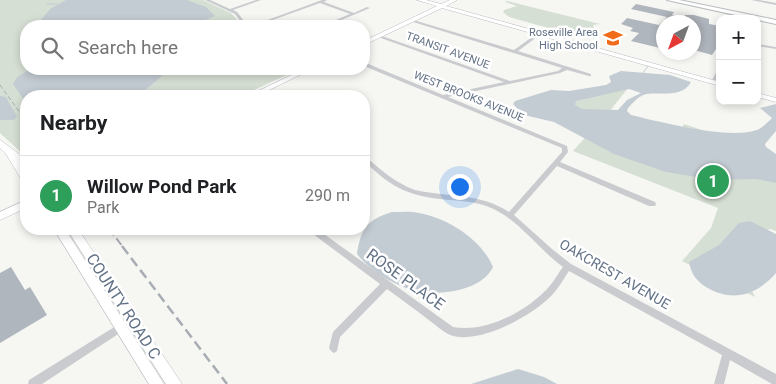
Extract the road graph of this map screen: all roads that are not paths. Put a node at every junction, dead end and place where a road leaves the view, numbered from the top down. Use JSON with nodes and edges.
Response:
{"nodes":[{"id":1,"x":207,"y":0,"type":"edge"},
{"id":2,"x":260,"y":0,"type":"edge"},
{"id":3,"x":420,"y":0,"type":"edge"},
{"id":4,"x":454,"y":0,"type":"edge"},
{"id":5,"x":670,"y":0,"type":"edge"},
{"id":6,"x":686,"y":0,"type":"edge"},
{"id":7,"x":692,"y":0,"type":"edge"},
{"id":8,"x":753,"y":0,"type":"edge"},
{"id":9,"x":323,"y":1,"type":"edge"},
{"id":10,"x":760,"y":1,"type":"edge"},
{"id":11,"x":776,"y":4,"type":"edge"},
{"id":12,"x":441,"y":6,"type":"junction"},
{"id":13,"x":368,"y":8,"type":"dead end"},
{"id":14,"x":230,"y":10,"type":"junction"},
{"id":15,"x":734,"y":11,"type":"junction"},
{"id":16,"x":354,"y":14,"type":"junction"},
{"id":17,"x":745,"y":15,"type":"edge"},
{"id":18,"x":776,"y":18,"type":"edge"},
{"id":19,"x":242,"y":20,"type":"edge"},
{"id":20,"x":270,"y":20,"type":"edge"},
{"id":21,"x":339,"y":20,"type":"edge"},
{"id":22,"x":411,"y":20,"type":"junction"},
{"id":23,"x":761,"y":20,"type":"edge"},
{"id":24,"x":776,"y":23,"type":"edge"},
{"id":25,"x":540,"y":33,"type":"junction"},
{"id":26,"x":379,"y":36,"type":"junction"},
{"id":27,"x":370,"y":40,"type":"edge"},
{"id":28,"x":761,"y":46,"type":"edge"},
{"id":29,"x":776,"y":48,"type":"edge"},
{"id":30,"x":514,"y":52,"type":"junction"},
{"id":31,"x":370,"y":66,"type":"edge"},
{"id":32,"x":566,"y":68,"type":"junction"},
{"id":33,"x":297,"y":75,"type":"edge"},
{"id":34,"x":589,"y":75,"type":"dead end"},
{"id":35,"x":511,"y":83,"type":"junction"},
{"id":36,"x":716,"y":83,"type":"edge"},
{"id":37,"x":267,"y":90,"type":"edge"},
{"id":38,"x":444,"y":96,"type":"junction"},
{"id":39,"x":761,"y":96,"type":"edge"},
{"id":40,"x":776,"y":100,"type":"edge"},
{"id":41,"x":0,"y":143,"type":"edge"},
{"id":42,"x":10,"y":152,"type":"junction"},
{"id":43,"x":20,"y":159,"type":"edge"},
{"id":44,"x":556,"y":163,"type":"junction"},
{"id":45,"x":370,"y":165,"type":"edge"},
{"id":46,"x":20,"y":170,"type":"edge"},
{"id":47,"x":652,"y":204,"type":"dead end"},
{"id":48,"x":20,"y":207,"type":"edge"},
{"id":49,"x":510,"y":215,"type":"junction"},
{"id":50,"x":0,"y":216,"type":"edge"},
{"id":51,"x":63,"y":235,"type":"edge"},
{"id":52,"x":75,"y":235,"type":"edge"},
{"id":53,"x":320,"y":235,"type":"edge"},
{"id":54,"x":568,"y":266,"type":"junction"},
{"id":55,"x":386,"y":284,"type":"junction"},
{"id":56,"x":127,"y":324,"type":"junction"},
{"id":57,"x":334,"y":348,"type":"dead end"},
{"id":58,"x":727,"y":354,"type":"junction"},
{"id":59,"x":776,"y":380,"type":"edge"},
{"id":60,"x":33,"y":384,"type":"edge"},
{"id":61,"x":157,"y":384,"type":"edge"},
{"id":62,"x":175,"y":384,"type":"edge"},
{"id":63,"x":720,"y":384,"type":"edge"}],
"edges":[{"from":1,"to":14,"type":"street"},
{"from":2,"to":14,"type":"street"},
{"from":3,"to":12,"type":"main road"},
{"from":4,"to":12,"type":"main road"},
{"from":5,"to":15,"type":"highway"},
{"from":6,"to":15,"type":"highway"},
{"from":7,"to":15,"type":"highway"},
{"from":8,"to":10,"type":"street"},
{"from":9,"to":16,"type":"street"},
{"from":9,"to":20,"type":"street"},
{"from":10,"to":11,"type":"street"},
{"from":12,"to":22,"type":"main road"},
{"from":12,"to":25,"type":"main road"},
{"from":13,"to":16,"type":"street"},
{"from":14,"to":19,"type":"street"},
{"from":15,"to":17,"type":"highway"},
{"from":15,"to":18,"type":"highway"},
{"from":15,"to":24,"type":"highway"},
{"from":16,"to":21,"type":"street"},
{"from":22,"to":26,"type":"main road"},
{"from":22,"to":30,"type":"street"},
{"from":23,"to":24,"type":"highway"},
{"from":25,"to":30,"type":"street"},
{"from":25,"to":36,"type":"main road"},
{"from":26,"to":27,"type":"main road"},
{"from":26,"to":35,"type":"street","name":"TRANSIT AVENUE"},
{"from":28,"to":29,"type":"street"},
{"from":30,"to":32,"type":"street"},
{"from":31,"to":38,"type":"street","name":"WEST BROOKS AVENUE"},
{"from":32,"to":34,"type":"street"},
{"from":32,"to":35,"type":"street"},
{"from":33,"to":37,"type":"main road"},
{"from":35,"to":38,"type":"street"},
{"from":38,"to":44,"type":"street","name":"WEST BROOKS AVENUE"},
{"from":39,"to":40,"type":"main road"},
{"from":41,"to":42,"type":"main road"},
{"from":42,"to":43,"type":"main road"},
{"from":42,"to":46,"type":"main road"},
{"from":44,"to":47,"type":"street"},
{"from":44,"to":49,"type":"street"},
{"from":45,"to":49,"type":"street","name":"OAKCREST AVENUE"},
{"from":48,"to":50,"type":"main road"},
{"from":49,"to":54,"type":"street","name":"OAKCREST AVENUE"},
{"from":51,"to":56,"type":"main road","name":"COUNTY ROAD C"},
{"from":52,"to":56,"type":"main road","name":"COUNTY ROAD C"},
{"from":53,"to":55,"type":"street","name":"ROSE PLACE"},
{"from":54,"to":55,"type":"street","name":"ROSE PLACE"},
{"from":54,"to":58,"type":"street","name":"OAKCREST AVENUE"},
{"from":55,"to":57,"type":"street"},
{"from":56,"to":60,"type":"street"},
{"from":56,"to":61,"type":"main road","name":"COUNTY ROAD C"},
{"from":56,"to":62,"type":"main road","name":"COUNTY ROAD C"},
{"from":58,"to":59,"type":"street","name":"OAKCREST AVENUE"},
{"from":58,"to":63,"type":"street"}]}
